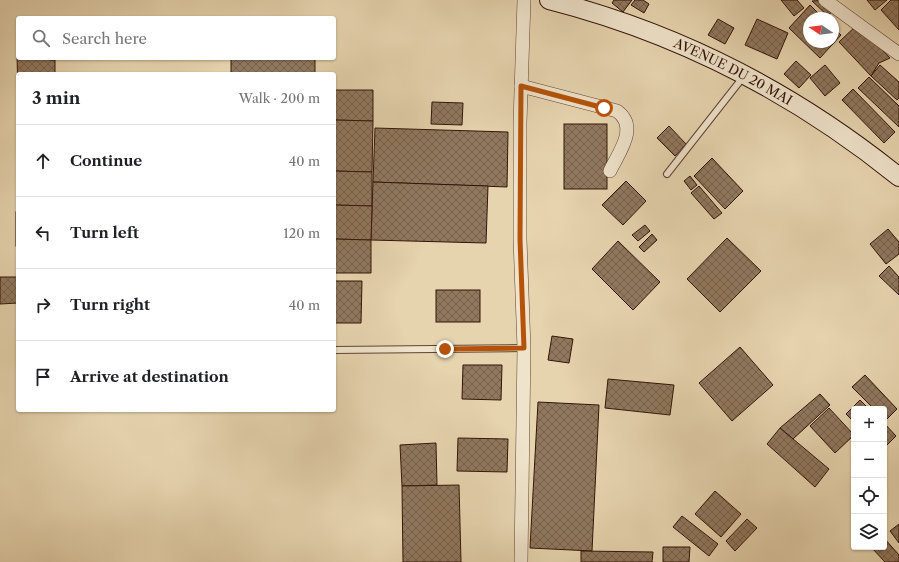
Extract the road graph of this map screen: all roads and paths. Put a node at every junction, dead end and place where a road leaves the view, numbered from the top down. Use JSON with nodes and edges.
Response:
{"nodes":[{"id":1,"x":524,"y":0,"type":"edge"},
{"id":2,"x":549,"y":0,"type":"edge"},
{"id":3,"x":825,"y":0,"type":"edge"},
{"id":4,"x":571,"y":3,"type":"edge"},
{"id":5,"x":899,"y":54,"type":"edge"},
{"id":6,"x":745,"y":74,"type":"junction"},
{"id":7,"x":521,"y":86,"type":"junction"},
{"id":8,"x":610,"y":171,"type":"dead end"},
{"id":9,"x":667,"y":174,"type":"dead end"},
{"id":10,"x":899,"y":177,"type":"edge"},
{"id":11,"x":524,"y":348,"type":"junction"},
{"id":12,"x":336,"y":350,"type":"edge"},
{"id":13,"x":522,"y":562,"type":"edge"}],
"edges":[{"from":1,"to":7,"type":"street"},
{"from":2,"to":4,"type":"main road","name":"AVENUE DU 20 MAI"},
{"from":3,"to":5,"type":"street"},
{"from":4,"to":6,"type":"main road","name":"AVENUE DU 20 MAI"},
{"from":6,"to":9,"type":"lane"},
{"from":6,"to":10,"type":"main road","name":"AVENUE DU 20 MAI"},
{"from":7,"to":8,"type":"street"},
{"from":7,"to":11,"type":"street"},
{"from":11,"to":12,"type":"lane"},
{"from":11,"to":13,"type":"street"}]}
